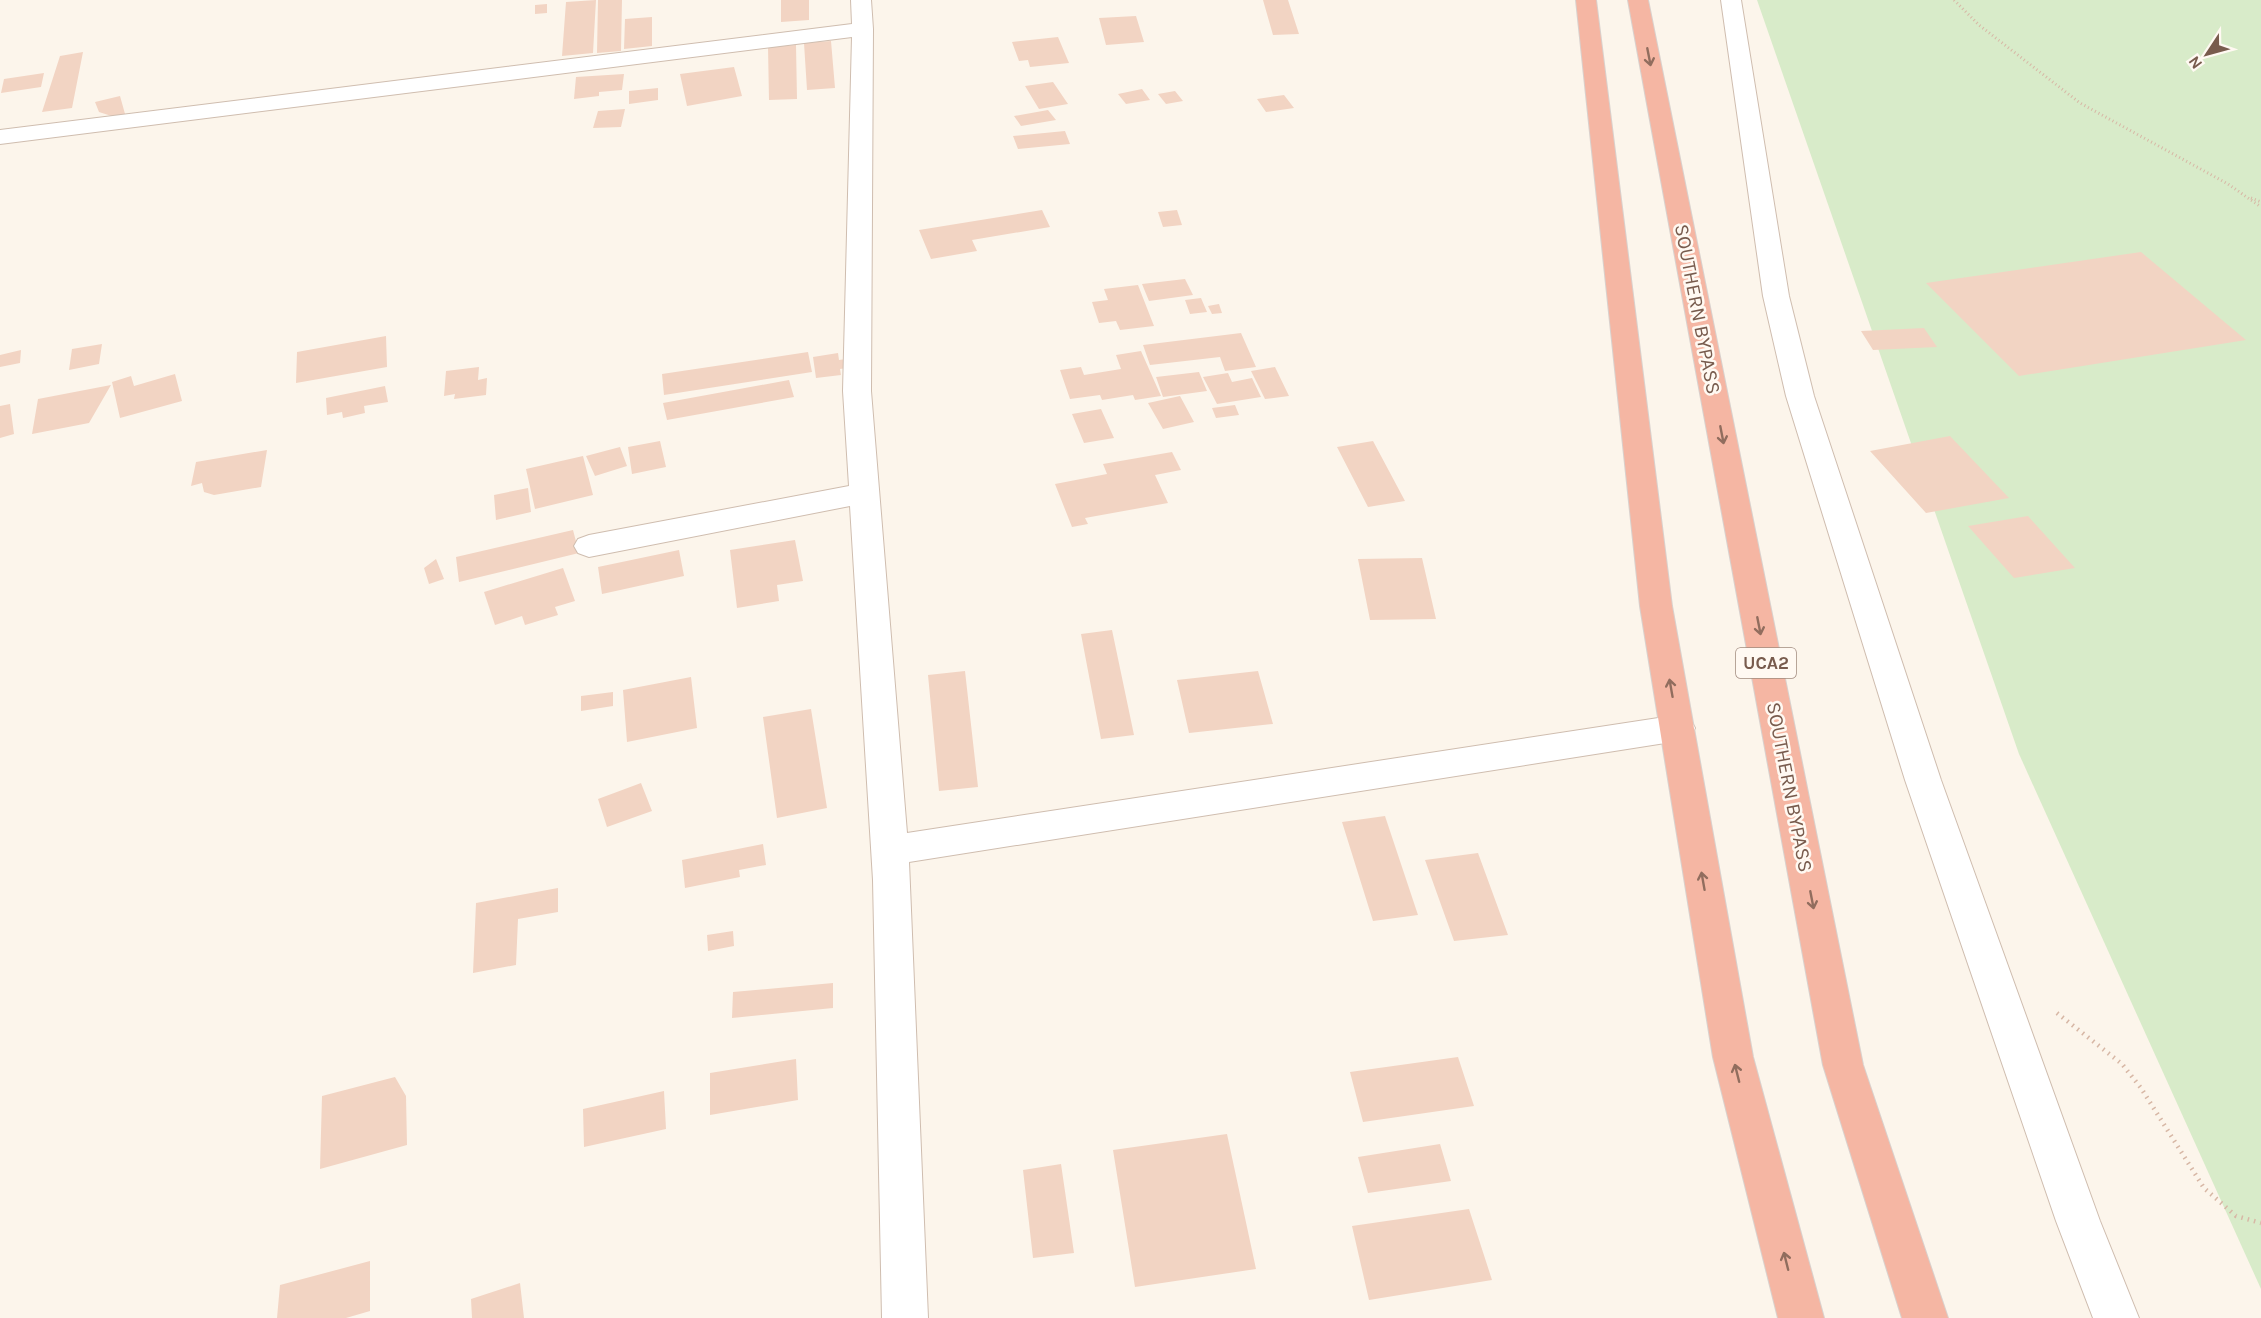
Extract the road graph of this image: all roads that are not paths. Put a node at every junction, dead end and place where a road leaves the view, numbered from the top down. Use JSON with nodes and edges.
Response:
{"nodes":[{"id":1,"x":1586,"y":0,"type":"edge"},
{"id":2,"x":1638,"y":0,"type":"edge"},
{"id":3,"x":1731,"y":0,"type":"edge"},
{"id":4,"x":862,"y":15,"type":"edge"},
{"id":5,"x":0,"y":137,"type":"edge"},
{"id":6,"x":864,"y":493,"type":"junction"},
{"id":7,"x":590,"y":546,"type":"dead end"},
{"id":8,"x":1678,"y":728,"type":"junction"},
{"id":9,"x":890,"y":850,"type":"junction"},
{"id":10,"x":905,"y":1318,"type":"edge"},
{"id":11,"x":1801,"y":1318,"type":"edge"},
{"id":12,"x":1925,"y":1318,"type":"edge"},
{"id":13,"x":2116,"y":1318,"type":"edge"}],
"edges":[{"from":8,"to":1,"type":"highway","one_way":true},
{"from":2,"to":12,"type":"highway","name":"SOUTHERN BYPASS","number":"UCA2","one_way":true},
{"from":3,"to":13,"type":"street"},
{"from":4,"to":5,"type":"street"},
{"from":4,"to":6,"type":"street"},
{"from":6,"to":7,"type":"street"},
{"from":6,"to":9,"type":"street"},
{"from":8,"to":9,"type":"street"},
{"from":11,"to":8,"type":"highway","one_way":true},
{"from":9,"to":10,"type":"street"}]}
